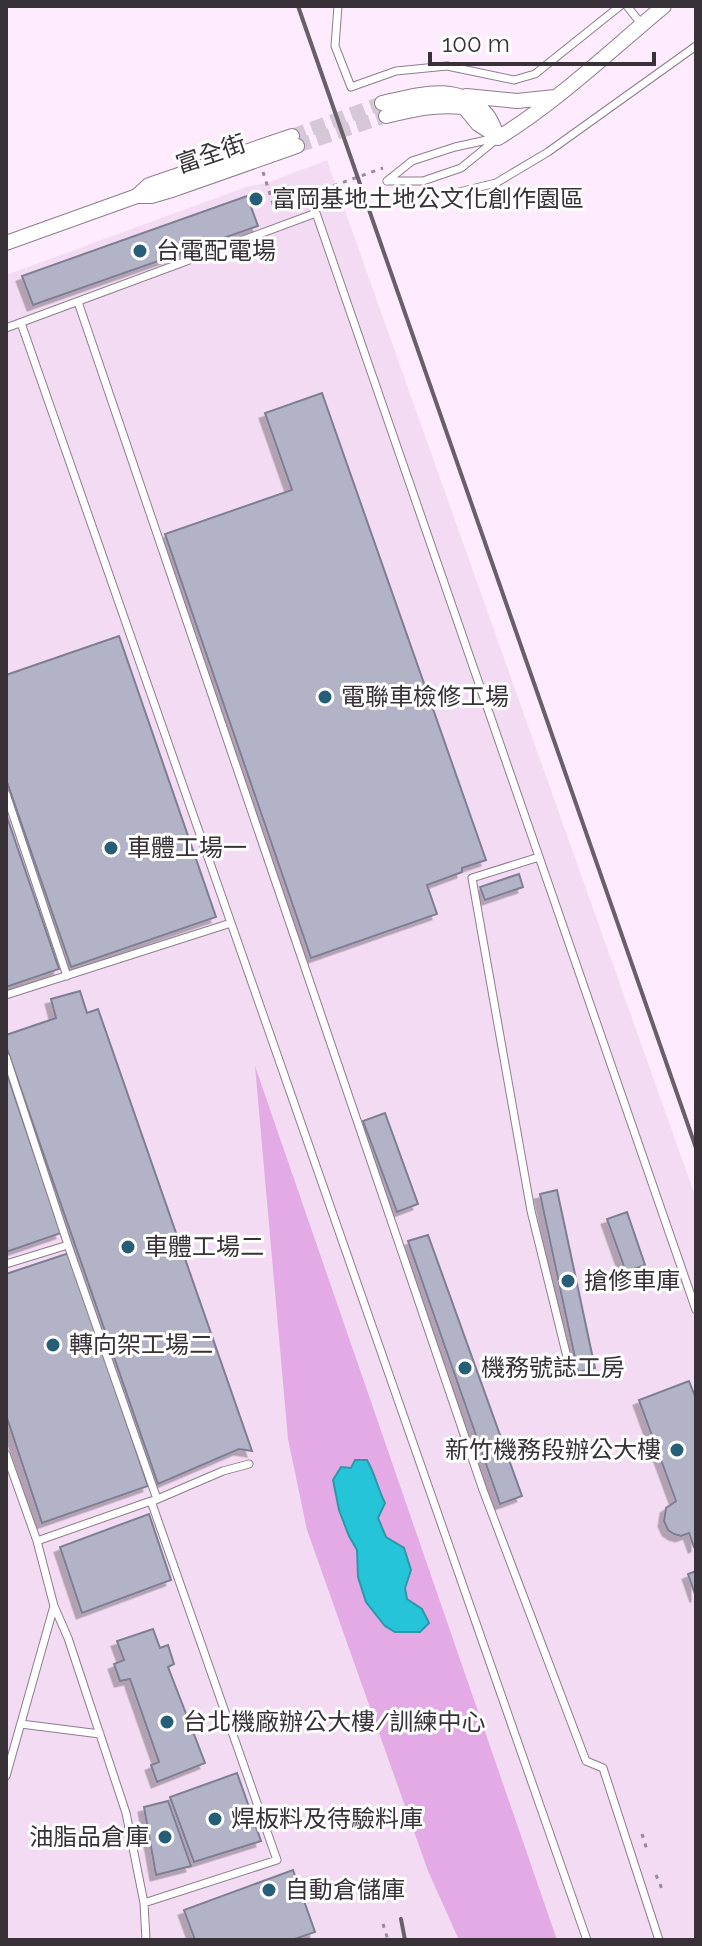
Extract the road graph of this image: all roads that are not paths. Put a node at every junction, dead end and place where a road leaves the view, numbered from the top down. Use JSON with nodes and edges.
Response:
{"nodes":[{"id":1,"x":338,"y":6,"type":"edge"},
{"id":2,"x":620,"y":6,"type":"edge"},
{"id":3,"x":627,"y":6,"type":"edge"},
{"id":4,"x":664,"y":6,"type":"edge"},
{"id":5,"x":642,"y":25,"type":"junction"},
{"id":6,"x":696,"y":46,"type":"edge"},
{"id":7,"x":466,"y":96,"type":"junction"},
{"id":8,"x":556,"y":97,"type":"junction"},
{"id":9,"x":498,"y":138,"type":"junction"},
{"id":10,"x":459,"y":192,"type":"dead end"},
{"id":11,"x":137,"y":196,"type":"junction"},
{"id":12,"x":6,"y":243,"type":"edge"},
{"id":13,"x":78,"y":302,"type":"junction"},
{"id":14,"x":21,"y":323,"type":"junction"},
{"id":15,"x":6,"y":328,"type":"edge"},
{"id":16,"x":6,"y":794,"type":"edge"},
{"id":17,"x":539,"y":857,"type":"junction"},
{"id":18,"x":231,"y":923,"type":"junction"},
{"id":19,"x":67,"y":976,"type":"junction"},
{"id":20,"x":6,"y":995,"type":"edge"},
{"id":21,"x":6,"y":1057,"type":"edge"},
{"id":22,"x":68,"y":1245,"type":"junction"},
{"id":23,"x":6,"y":1264,"type":"edge"},
{"id":24,"x":696,"y":1310,"type":"edge"},
{"id":25,"x":568,"y":1361,"type":"dead end"},
{"id":26,"x":6,"y":1454,"type":"edge"},
{"id":27,"x":249,"y":1464,"type":"dead end"},
{"id":28,"x":154,"y":1500,"type":"junction"},
{"id":29,"x":37,"y":1541,"type":"junction"},
{"id":30,"x":54,"y":1606,"type":"junction"},
{"id":31,"x":21,"y":1724,"type":"junction"},
{"id":32,"x":100,"y":1734,"type":"junction"},
{"id":33,"x":6,"y":1776,"type":"edge"},
{"id":34,"x":144,"y":1903,"type":"junction"},
{"id":35,"x":146,"y":1940,"type":"edge"},
{"id":36,"x":587,"y":1940,"type":"edge"},
{"id":37,"x":659,"y":1940,"type":"edge"}],
"edges":[{"from":1,"to":2,"type":"lane"},
{"from":3,"to":5,"type":"lane"},
{"from":4,"to":5,"type":"street"},
{"from":5,"to":8,"type":"street"},
{"from":6,"to":10,"type":"lane"},
{"from":7,"to":8,"type":"street"},
{"from":7,"to":9,"type":"street"},
{"from":7,"to":9,"type":"street"},
{"from":8,"to":9,"type":"street"},
{"from":9,"to":9,"type":"lane"},
{"from":11,"to":11,"type":"street","name":"富全街"},
{"from":11,"to":12,"type":"street","name":"富全街"},
{"from":13,"to":14,"type":"lane"},
{"from":13,"to":17,"type":"lane"},
{"from":13,"to":37,"type":"lane"},
{"from":14,"to":15,"type":"lane"},
{"from":14,"to":18,"type":"lane"},
{"from":16,"to":19,"type":"lane"},
{"from":17,"to":24,"type":"lane"},
{"from":17,"to":25,"type":"lane"},
{"from":18,"to":19,"type":"lane"},
{"from":18,"to":36,"type":"lane"},
{"from":19,"to":20,"type":"lane"},
{"from":21,"to":22,"type":"lane"},
{"from":22,"to":23,"type":"lane"},
{"from":22,"to":28,"type":"lane"},
{"from":26,"to":29,"type":"lane"},
{"from":27,"to":28,"type":"lane"},
{"from":28,"to":29,"type":"lane"},
{"from":28,"to":34,"type":"lane"},
{"from":29,"to":30,"type":"lane"},
{"from":30,"to":31,"type":"lane"},
{"from":30,"to":32,"type":"lane"},
{"from":31,"to":32,"type":"lane"},
{"from":31,"to":33,"type":"lane"},
{"from":32,"to":34,"type":"lane"},
{"from":34,"to":35,"type":"lane"}]}
